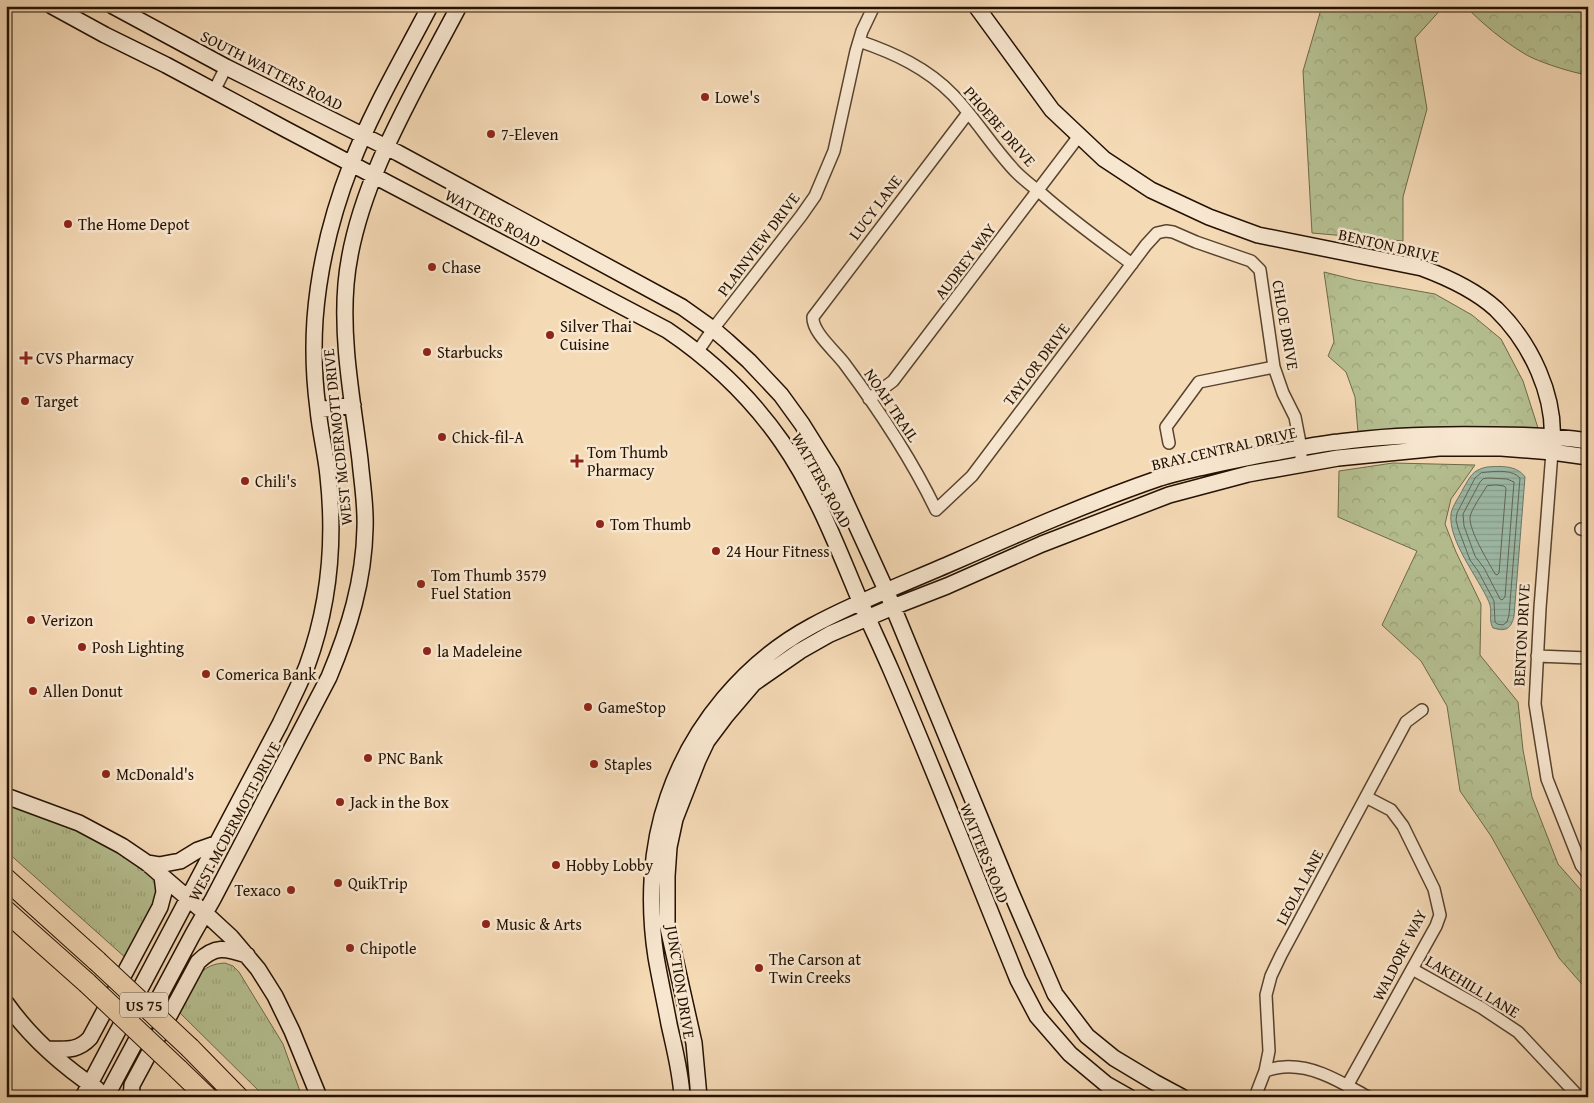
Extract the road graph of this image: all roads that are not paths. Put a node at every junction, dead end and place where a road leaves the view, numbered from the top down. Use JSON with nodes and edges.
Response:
{"nodes":[{"id":1,"x":52,"y":6,"type":"edge"},
{"id":2,"x":113,"y":6,"type":"edge"},
{"id":3,"x":430,"y":6,"type":"edge"},
{"id":4,"x":459,"y":6,"type":"edge"},
{"id":5,"x":874,"y":6,"type":"edge"},
{"id":6,"x":976,"y":6,"type":"edge"},
{"id":7,"x":859,"y":41,"type":"junction"},
{"id":8,"x":226,"y":67,"type":"junction"},
{"id":9,"x":214,"y":91,"type":"junction"},
{"id":10,"x":968,"y":113,"type":"junction"},
{"id":11,"x":1079,"y":136,"type":"junction"},
{"id":12,"x":363,"y":137,"type":"junction"},
{"id":13,"x":386,"y":148,"type":"junction"},
{"id":14,"x":351,"y":164,"type":"junction"},
{"id":15,"x":374,"y":176,"type":"junction"},
{"id":16,"x":1038,"y":191,"type":"junction"},
{"id":17,"x":1157,"y":233,"type":"joint"},
{"id":18,"x":1132,"y":264,"type":"junction"},
{"id":19,"x":812,"y":322,"type":"joint"},
{"id":20,"x":713,"y":329,"type":"junction"},
{"id":21,"x":698,"y":351,"type":"junction"},
{"id":22,"x":1274,"y":367,"type":"junction"},
{"id":23,"x":870,"y":399,"type":"junction"},
{"id":24,"x":353,"y":405,"type":"junction"},
{"id":25,"x":318,"y":410,"type":"junction"},
{"id":26,"x":1553,"y":436,"type":"junction"},
{"id":27,"x":1588,"y":441,"type":"edge"},
{"id":28,"x":1169,"y":443,"type":"dead end"},
{"id":29,"x":1301,"y":448,"type":"junction"},
{"id":30,"x":1552,"y":452,"type":"junction"},
{"id":31,"x":1588,"y":458,"type":"edge"},
{"id":32,"x":1301,"y":465,"type":"junction"},
{"id":33,"x":936,"y":510,"type":"joint"},
{"id":34,"x":886,"y":590,"type":"junction"},
{"id":35,"x":861,"y":602,"type":"junction"},
{"id":36,"x":893,"y":607,"type":"junction"},
{"id":37,"x":869,"y":618,"type":"junction"},
{"id":38,"x":1536,"y":656,"type":"junction"},
{"id":39,"x":1588,"y":658,"type":"edge"},
{"id":40,"x":764,"y":659,"type":"junction"},
{"id":41,"x":306,"y":666,"type":"junction"},
{"id":42,"x":329,"y":677,"type":"junction"},
{"id":43,"x":734,"y":706,"type":"junction"},
{"id":44,"x":1422,"y":710,"type":"dead end"},
{"id":45,"x":6,"y":796,"type":"edge"},
{"id":46,"x":1366,"y":797,"type":"junction"},
{"id":47,"x":218,"y":843,"type":"junction"},
{"id":48,"x":146,"y":863,"type":"junction"},
{"id":49,"x":6,"y":867,"type":"edge"},
{"id":50,"x":1588,"y":874,"type":"edge"},
{"id":51,"x":162,"y":876,"type":"junction"},
{"id":52,"x":6,"y":878,"type":"edge"},
{"id":53,"x":188,"y":898,"type":"junction"},
{"id":54,"x":42,"y":910,"type":"junction"},
{"id":55,"x":6,"y":911,"type":"edge"},
{"id":56,"x":205,"y":913,"type":"junction"},
{"id":57,"x":654,"y":935,"type":"junction"},
{"id":58,"x":247,"y":955,"type":"junction"},
{"id":59,"x":1412,"y":969,"type":"junction"},
{"id":60,"x":6,"y":1003,"type":"edge"},
{"id":61,"x":685,"y":1003,"type":"junction"},
{"id":62,"x":47,"y":1049,"type":"junction"},
{"id":63,"x":1265,"y":1071,"type":"junction"},
{"id":64,"x":1347,"y":1086,"type":"junction"},
{"id":65,"x":86,"y":1090,"type":"edge"},
{"id":66,"x":1573,"y":1094,"type":"edge"},
{"id":67,"x":107,"y":1096,"type":"edge"},
{"id":68,"x":131,"y":1097,"type":"edge"},
{"id":69,"x":207,"y":1097,"type":"edge"},
{"id":70,"x":238,"y":1097,"type":"edge"},
{"id":71,"x":319,"y":1097,"type":"edge"},
{"id":72,"x":682,"y":1097,"type":"edge"},
{"id":73,"x":699,"y":1097,"type":"edge"},
{"id":74,"x":1129,"y":1097,"type":"edge"},
{"id":75,"x":1182,"y":1097,"type":"edge"},
{"id":76,"x":1255,"y":1097,"type":"edge"},
{"id":77,"x":1368,"y":1097,"type":"edge"}],
"edges":[{"from":1,"to":9,"type":"main road","name":"WATTERS ROAD"},
{"from":2,"to":8,"type":"main road","name":"SOUTH WATTERS ROAD"},
{"from":3,"to":12,"type":"main road","name":"WEST MCDERMOTT DRIVE"},
{"from":4,"to":13,"type":"main road","name":"WEST MCDERMOTT DRIVE"},
{"from":5,"to":7,"type":"street","name":"PLAINVIEW DRIVE"},
{"from":6,"to":11,"type":"main road","name":"BENTON DRIVE"},
{"from":7,"to":10,"type":"street","name":"PHOEBE DRIVE"},
{"from":7,"to":20,"type":"street","name":"PLAINVIEW DRIVE"},
{"from":8,"to":9,"type":"street"},
{"from":8,"to":12,"type":"main road","name":"SOUTH WATTERS ROAD"},
{"from":9,"to":14,"type":"main road","name":"WATTERS ROAD"},
{"from":10,"to":16,"type":"street","name":"PHOEBE DRIVE"},
{"from":10,"to":19,"type":"street","name":"LUCY LANE"},
{"from":11,"to":16,"type":"street","name":"AUDREY WAY"},
{"from":11,"to":26,"type":"main road","name":"BENTON DRIVE"},
{"from":12,"to":13,"type":"main road","name":"WATTERS ROAD"},
{"from":12,"to":14,"type":"main road","name":"WEST MCDERMOTT DRIVE"},
{"from":13,"to":15,"type":"main road","name":"WEST MCDERMOTT DRIVE"},
{"from":13,"to":20,"type":"main road","name":"WATTERS ROAD"},
{"from":14,"to":15,"type":"main road","name":"WATTERS ROAD"},
{"from":14,"to":25,"type":"main road","name":"WEST MCDERMOTT DRIVE"},
{"from":15,"to":21,"type":"main road","name":"WATTERS ROAD"},
{"from":15,"to":24,"type":"main road","name":"WEST MCDERMOTT DRIVE"},
{"from":16,"to":18,"type":"street","name":"PHOEBE DRIVE"},
{"from":16,"to":23,"type":"street","name":"AUDREY WAY"},
{"from":17,"to":18,"type":"street","name":"TAYLOR DRIVE"},
{"from":17,"to":22,"type":"street","name":"CHLOE DRIVE"},
{"from":18,"to":33,"type":"street","name":"TAYLOR DRIVE"},
{"from":19,"to":23,"type":"street","name":"NOAH TRAIL"},
{"from":20,"to":21,"type":"street","name":"PLAINVIEW DRIVE"},
{"from":20,"to":34,"type":"main road","name":"WATTERS ROAD"},
{"from":21,"to":35,"type":"main road","name":"WATTERS ROAD"},
{"from":22,"to":28,"type":"street"},
{"from":22,"to":29,"type":"street","name":"CHLOE DRIVE"},
{"from":23,"to":33,"type":"street","name":"NOAH TRAIL"},
{"from":24,"to":25,"type":"main road"},
{"from":24,"to":42,"type":"main road","name":"WEST MCDERMOTT DRIVE"},
{"from":25,"to":41,"type":"main road","name":"WEST MCDERMOTT DRIVE"},
{"from":26,"to":27,"type":"main road","name":"BRAY CENTRAL DRIVE"},
{"from":26,"to":29,"type":"main road","name":"BRAY CENTRAL DRIVE"},
{"from":26,"to":30,"type":"main road","name":"BENTON DRIVE"},
{"from":29,"to":32,"type":"street","name":"CHLOE DRIVE"},
{"from":29,"to":34,"type":"main road","name":"BRAY CENTRAL DRIVE"},
{"from":30,"to":31,"type":"main road","name":"BRAY CENTRAL DRIVE"},
{"from":30,"to":32,"type":"main road","name":"BRAY CENTRAL DRIVE"},
{"from":30,"to":38,"type":"street","name":"BENTON DRIVE"},
{"from":32,"to":36,"type":"main road","name":"BRAY CENTRAL DRIVE"},
{"from":34,"to":35,"type":"main road","name":"BRAY CENTRAL DRIVE"},
{"from":34,"to":36,"type":"main road","name":"WATTERS ROAD"},
{"from":35,"to":37,"type":"main road","name":"WATTERS ROAD"},
{"from":35,"to":40,"type":"main road","name":"JUNCTION DRIVE"},
{"from":36,"to":37,"type":"main road","name":"BRAY CENTRAL DRIVE"},
{"from":36,"to":75,"type":"main road","name":"WATTERS ROAD"},
{"from":37,"to":43,"type":"main road","name":"JUNCTION DRIVE"},
{"from":37,"to":74,"type":"main road","name":"WATTERS ROAD"},
{"from":38,"to":39,"type":"street"},
{"from":38,"to":50,"type":"street","name":"BENTON DRIVE"},
{"from":40,"to":43,"type":"main road"},
{"from":40,"to":57,"type":"main road","name":"JUNCTION DRIVE"},
{"from":41,"to":42,"type":"main road"},
{"from":41,"to":47,"type":"main road","name":"WEST MCDERMOTT DRIVE"},
{"from":42,"to":56,"type":"main road","name":"WEST MCDERMOTT DRIVE"},
{"from":43,"to":61,"type":"main road","name":"JUNCTION DRIVE"},
{"from":44,"to":46,"type":"street","name":"LEOLA LANE"},
{"from":45,"to":48,"type":"main road"},
{"from":46,"to":59,"type":"street","name":"WALDORF WAY"},
{"from":46,"to":63,"type":"street","name":"LEOLA LANE"},
{"from":47,"to":48,"type":"main road"},
{"from":47,"to":53,"type":"main road","name":"WEST MCDERMOTT DRIVE"},
{"from":48,"to":51,"type":"main road"},
{"from":49,"to":54,"type":"highway"},
{"from":51,"to":53,"type":"main road"},
{"from":51,"to":62,"type":"main road"},
{"from":52,"to":54,"type":"highway","number":"US 75"},
{"from":53,"to":56,"type":"main road"},
{"from":53,"to":65,"type":"main road","name":"WEST MCDERMOTT DRIVE"},
{"from":54,"to":70,"type":"highway","number":"US 75","bridge":true},
{"from":55,"to":69,"type":"highway","number":"US 75","bridge":true},
{"from":56,"to":58,"type":"main road"},
{"from":56,"to":67,"type":"main road","name":"WEST MCDERMOTT DRIVE"},
{"from":57,"to":61,"type":"main road"},
{"from":57,"to":72,"type":"main road","name":"JUNCTION DRIVE"},
{"from":58,"to":68,"type":"main road"},
{"from":58,"to":71,"type":"main road"},
{"from":59,"to":64,"type":"street","name":"WALDORF WAY"},
{"from":59,"to":66,"type":"street","name":"LAKEHILL LANE"},
{"from":60,"to":62,"type":"main road"},
{"from":61,"to":73,"type":"main road","name":"JUNCTION DRIVE"},
{"from":62,"to":65,"type":"main road"},
{"from":63,"to":64,"type":"street"},
{"from":63,"to":76,"type":"street","name":"LEOLA LANE"},
{"from":64,"to":77,"type":"street"},
{"from":65,"to":67,"type":"main road"}]}
